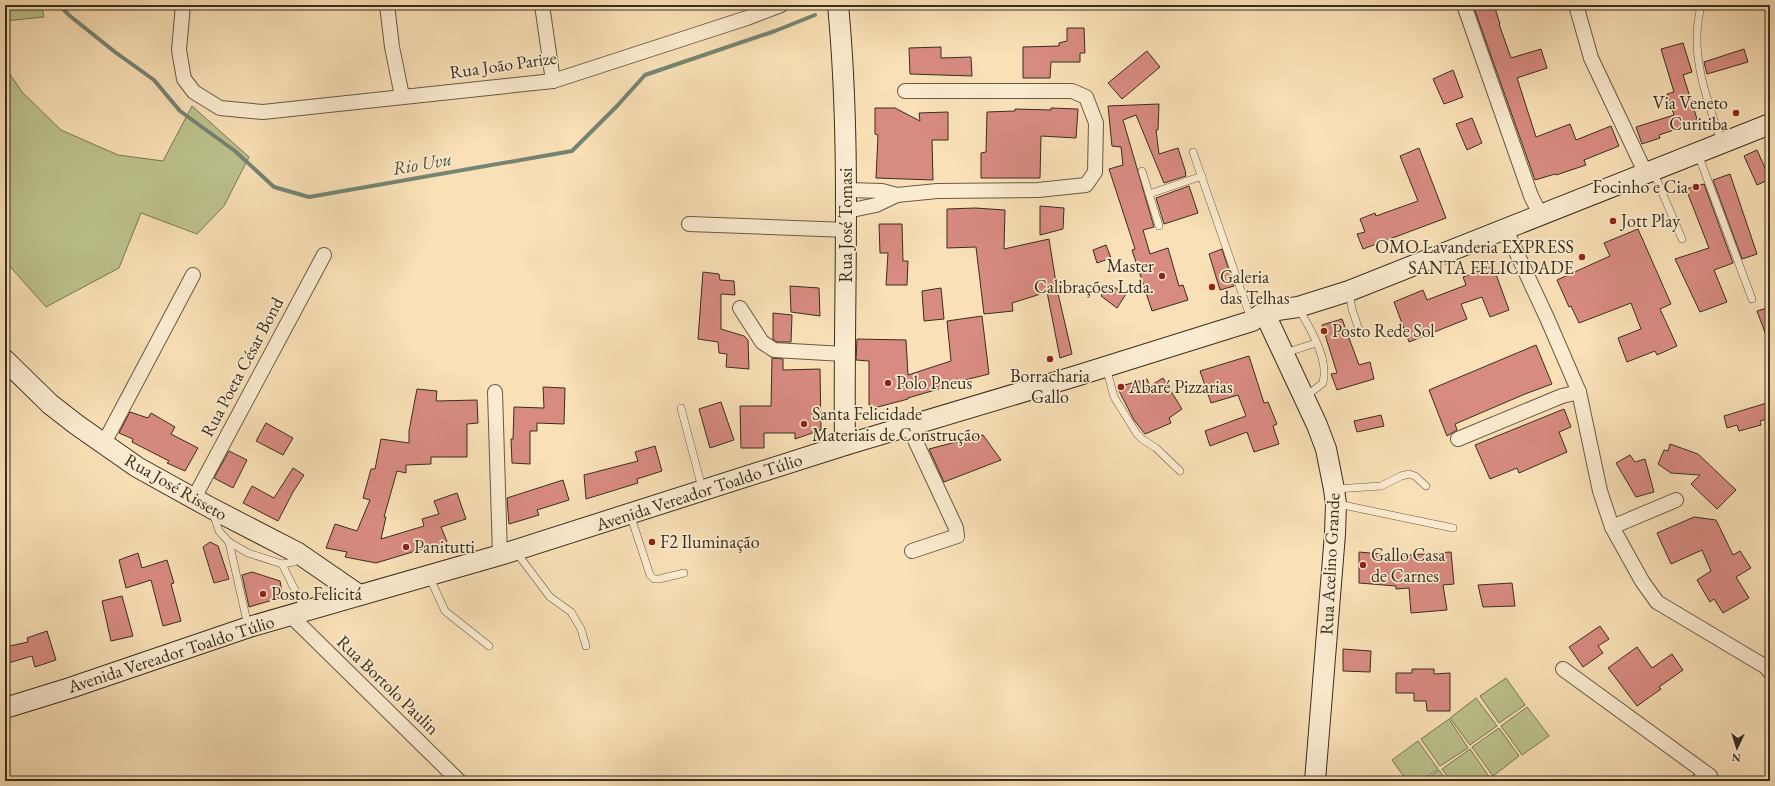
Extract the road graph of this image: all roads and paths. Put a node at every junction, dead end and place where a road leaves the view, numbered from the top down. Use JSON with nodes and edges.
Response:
{"nodes":[{"id":1,"x":183,"y":5,"type":"edge"},
{"id":2,"x":387,"y":5,"type":"edge"},
{"id":3,"x":542,"y":5,"type":"edge"},
{"id":4,"x":781,"y":5,"type":"edge"},
{"id":5,"x":838,"y":5,"type":"edge"},
{"id":6,"x":1464,"y":5,"type":"edge"},
{"id":7,"x":1576,"y":5,"type":"edge"},
{"id":8,"x":1700,"y":5,"type":"edge"},
{"id":9,"x":552,"y":81,"type":"junction"},
{"id":10,"x":905,"y":91,"type":"dead end"},
{"id":11,"x":402,"y":96,"type":"junction"},
{"id":12,"x":1770,"y":124,"type":"edge"},
{"id":13,"x":1722,"y":144,"type":"junction"},
{"id":14,"x":1193,"y":152,"type":"dead end"},
{"id":15,"x":1698,"y":154,"type":"junction"},
{"id":16,"x":1142,"y":171,"type":"dead end"},
{"id":17,"x":1649,"y":173,"type":"junction"},
{"id":18,"x":1202,"y":176,"type":"junction"},
{"id":19,"x":847,"y":190,"type":"junction"},
{"id":20,"x":1149,"y":194,"type":"junction"},
{"id":21,"x":897,"y":195,"type":"junction"},
{"id":22,"x":1541,"y":216,"type":"junction"},
{"id":23,"x":847,"y":220,"type":"junction"},
{"id":24,"x":688,"y":224,"type":"dead end"},
{"id":25,"x":1159,"y":226,"type":"dead end"},
{"id":26,"x":1506,"y":230,"type":"junction"},
{"id":27,"x":1682,"y":239,"type":"dead end"},
{"id":28,"x":324,"y":255,"type":"dead end"},
{"id":29,"x":193,"y":275,"type":"dead end"},
{"id":30,"x":1349,"y":291,"type":"junction"},
{"id":31,"x":1752,"y":298,"type":"dead end"},
{"id":32,"x":1298,"y":307,"type":"junction"},
{"id":33,"x":740,"y":308,"type":"dead end"},
{"id":34,"x":1258,"y":317,"type":"junction"},
{"id":35,"x":1359,"y":330,"type":"dead end"},
{"id":36,"x":1316,"y":343,"type":"junction"},
{"id":37,"x":844,"y":354,"type":"junction"},
{"id":38,"x":1283,"y":354,"type":"junction"},
{"id":39,"x":5,"y":360,"type":"edge"},
{"id":40,"x":1106,"y":367,"type":"junction"},
{"id":41,"x":495,"y":392,"type":"dead end"},
{"id":42,"x":1579,"y":392,"type":"junction"},
{"id":43,"x":1304,"y":397,"type":"junction"},
{"id":44,"x":682,"y":408,"type":"dead end"},
{"id":45,"x":909,"y":427,"type":"junction"},
{"id":46,"x":1458,"y":440,"type":"dead end"},
{"id":47,"x":104,"y":444,"type":"junction"},
{"id":48,"x":845,"y":445,"type":"junction"},
{"id":49,"x":1180,"y":471,"type":"dead end"},
{"id":50,"x":1426,"y":486,"type":"dead end"},
{"id":51,"x":703,"y":490,"type":"junction"},
{"id":52,"x":1335,"y":496,"type":"junction"},
{"id":53,"x":194,"y":498,"type":"junction"},
{"id":54,"x":1676,"y":500,"type":"dead end"},
{"id":55,"x":211,"y":508,"type":"junction"},
{"id":56,"x":630,"y":514,"type":"junction"},
{"id":57,"x":1612,"y":527,"type":"junction"},
{"id":58,"x":1453,"y":528,"type":"dead end"},
{"id":59,"x":229,"y":542,"type":"junction"},
{"id":60,"x":912,"y":551,"type":"dead end"},
{"id":61,"x":298,"y":553,"type":"junction"},
{"id":62,"x":507,"y":553,"type":"junction"},
{"id":63,"x":282,"y":564,"type":"junction"},
{"id":64,"x":684,"y":573,"type":"dead end"},
{"id":65,"x":429,"y":576,"type":"junction"},
{"id":66,"x":359,"y":595,"type":"junction"},
{"id":67,"x":298,"y":613,"type":"junction"},
{"id":68,"x":249,"y":626,"type":"junction"},
{"id":69,"x":489,"y":646,"type":"dead end"},
{"id":70,"x":586,"y":646,"type":"dead end"},
{"id":71,"x":1563,"y":669,"type":"dead end"},
{"id":72,"x":1770,"y":672,"type":"edge"},
{"id":73,"x":5,"y":708,"type":"edge"},
{"id":74,"x":1704,"y":778,"type":"edge"},
{"id":75,"x":459,"y":781,"type":"edge"},
{"id":76,"x":1314,"y":781,"type":"edge"}],
"edges":[{"from":1,"to":11,"type":"street","name":"Rua João Parize"},
{"from":2,"to":11,"type":"street"},
{"from":3,"to":9,"type":"street"},
{"from":4,"to":9,"type":"street","name":"Rua João Parize"},
{"from":5,"to":19,"type":"main road","name":"Rua José Tomasi"},
{"from":6,"to":22,"type":"street"},
{"from":7,"to":17,"type":"street"},
{"from":8,"to":13,"type":"lane"},
{"from":9,"to":11,"type":"street","name":"Rua João Parize"},
{"from":10,"to":21,"type":"street"},
{"from":12,"to":13,"type":"main road","name":"Avenida Vereador Toaldo Túlio"},
{"from":13,"to":15,"type":"main road","name":"Avenida Vereador Toaldo Túlio"},
{"from":14,"to":18,"type":"lane"},
{"from":15,"to":17,"type":"main road","name":"Avenida Vereador Toaldo Túlio"},
{"from":15,"to":31,"type":"lane"},
{"from":16,"to":20,"type":"lane"},
{"from":17,"to":22,"type":"main road","name":"Avenida Vereador Toaldo Túlio"},
{"from":17,"to":27,"type":"lane"},
{"from":18,"to":20,"type":"lane"},
{"from":18,"to":34,"type":"lane"},
{"from":19,"to":21,"type":"street"},
{"from":19,"to":23,"type":"main road","name":"Rua José Tomasi"},
{"from":20,"to":25,"type":"lane"},
{"from":21,"to":23,"type":"street"},
{"from":22,"to":26,"type":"main road","name":"Avenida Vereador Toaldo Túlio"},
{"from":23,"to":24,"type":"street"},
{"from":23,"to":37,"type":"main road","name":"Rua José Tomasi"},
{"from":26,"to":30,"type":"main road","name":"Avenida Vereador Toaldo Túlio"},
{"from":26,"to":42,"type":"street"},
{"from":28,"to":53,"type":"street","name":"Rua Poeta César Bond"},
{"from":29,"to":47,"type":"street"},
{"from":30,"to":32,"type":"main road","name":"Avenida Vereador Toaldo Túlio"},
{"from":30,"to":35,"type":"lane"},
{"from":32,"to":34,"type":"main road","name":"Avenida Vereador Toaldo Túlio"},
{"from":32,"to":36,"type":"lane"},
{"from":33,"to":37,"type":"street"},
{"from":34,"to":38,"type":"main road","name":"Rua Acelino Grande"},
{"from":34,"to":40,"type":"main road","name":"Avenida Vereador Toaldo Túlio"},
{"from":36,"to":38,"type":"lane"},
{"from":36,"to":43,"type":"lane"},
{"from":37,"to":48,"type":"main road","name":"Rua José Tomasi"},
{"from":38,"to":43,"type":"main road","name":"Rua Acelino Grande"},
{"from":39,"to":47,"type":"main road","name":"Rua José Risseto"},
{"from":40,"to":45,"type":"main road","name":"Avenida Vereador Toaldo Túlio"},
{"from":40,"to":49,"type":"lane"},
{"from":41,"to":62,"type":"street"},
{"from":42,"to":46,"type":"street"},
{"from":42,"to":57,"type":"street"},
{"from":43,"to":52,"type":"main road","name":"Rua Acelino Grande"},
{"from":44,"to":51,"type":"lane"},
{"from":45,"to":48,"type":"main road","name":"Avenida Vereador Toaldo Túlio"},
{"from":45,"to":60,"type":"street"},
{"from":47,"to":53,"type":"main road","name":"Rua José Risseto"},
{"from":48,"to":51,"type":"main road","name":"Avenida Vereador Toaldo Túlio"},
{"from":50,"to":52,"type":"lane"},
{"from":51,"to":56,"type":"main road","name":"Avenida Vereador Toaldo Túlio"},
{"from":52,"to":58,"type":"lane"},
{"from":52,"to":76,"type":"main road","name":"Rua Acelino Grande"},
{"from":53,"to":55,"type":"main road","name":"Rua José Risseto"},
{"from":54,"to":57,"type":"street"},
{"from":55,"to":59,"type":"lane"},
{"from":55,"to":61,"type":"main road","name":"Rua José Risseto"},
{"from":56,"to":62,"type":"main road","name":"Avenida Vereador Toaldo Túlio"},
{"from":56,"to":64,"type":"lane"},
{"from":57,"to":72,"type":"street"},
{"from":59,"to":63,"type":"lane"},
{"from":59,"to":68,"type":"lane"},
{"from":61,"to":63,"type":"lane"},
{"from":61,"to":66,"type":"main road","name":"Rua José Risseto"},
{"from":62,"to":65,"type":"main road","name":"Avenida Vereador Toaldo Túlio"},
{"from":62,"to":70,"type":"lane"},
{"from":63,"to":67,"type":"lane"},
{"from":65,"to":66,"type":"main road","name":"Avenida Vereador Toaldo Túlio"},
{"from":65,"to":69,"type":"lane"},
{"from":66,"to":67,"type":"main road","name":"Avenida Vereador Toaldo Túlio"},
{"from":67,"to":68,"type":"main road","name":"Avenida Vereador Toaldo Túlio"},
{"from":67,"to":75,"type":"street","name":"Rua Bortolo Paulin"},
{"from":68,"to":73,"type":"main road","name":"Avenida Vereador Toaldo Túlio"},
{"from":71,"to":74,"type":"street"}]}
